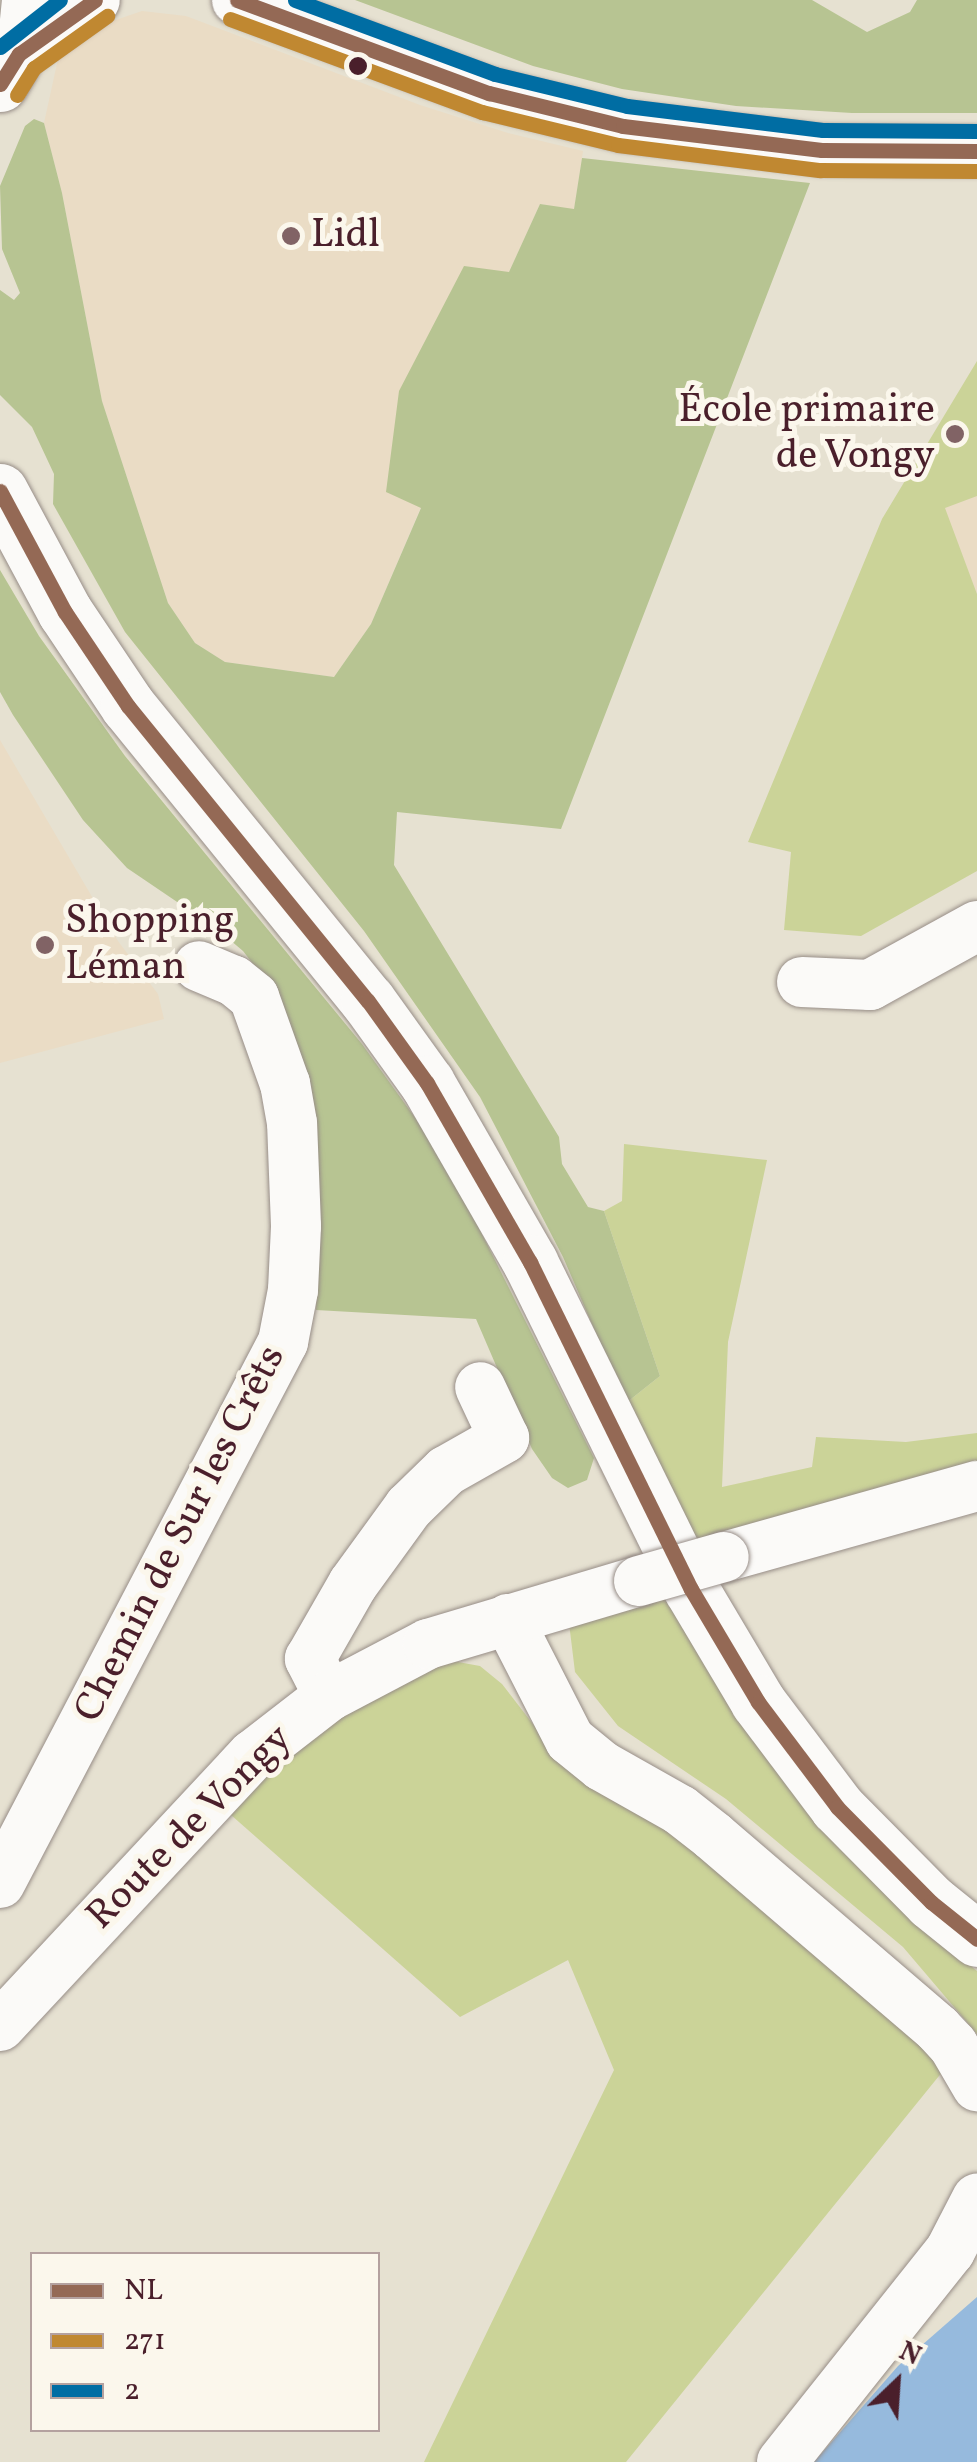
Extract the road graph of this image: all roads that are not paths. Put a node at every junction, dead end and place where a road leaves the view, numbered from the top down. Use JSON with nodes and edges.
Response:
{"nodes":[{"id":1,"x":29,"y":0,"type":"edge"},
{"id":2,"x":95,"y":0,"type":"edge"},
{"id":3,"x":237,"y":0,"type":"edge"},
{"id":4,"x":10,"y":69,"type":"edge"},
{"id":5,"x":977,"y":151,"type":"edge"},
{"id":6,"x":0,"y":492,"type":"edge"},
{"id":7,"x":977,"y":926,"type":"edge"},
{"id":8,"x":199,"y":966,"type":"dead end"},
{"id":9,"x":802,"y":982,"type":"dead end"},
{"id":10,"x":480,"y":1387,"type":"dead end"},
{"id":11,"x":977,"y":1486,"type":"edge"},
{"id":12,"x":508,"y":1618,"type":"junction"},
{"id":13,"x":329,"y":1696,"type":"junction"},
{"id":14,"x":0,"y":1884,"type":"edge"},
{"id":15,"x":977,"y":1939,"type":"edge"},
{"id":16,"x":0,"y":2026,"type":"edge"},
{"id":17,"x":977,"y":2086,"type":"edge"},
{"id":18,"x":977,"y":2199,"type":"edge"},
{"id":19,"x":782,"y":2462,"type":"edge"}],
"edges":[{"from":1,"to":4,"type":"main road"},
{"from":2,"to":4,"type":"street"},
{"from":3,"to":5,"type":"street"},
{"from":6,"to":15,"type":"main road"},
{"from":7,"to":9,"type":"street"},
{"from":8,"to":14,"type":"street","name":"Chemin de Sur les Crêts"},
{"from":10,"to":13,"type":"street"},
{"from":11,"to":12,"type":"street","name":"Route de Vongy","bridge":true},
{"from":12,"to":13,"type":"street","name":"Route de Vongy"},
{"from":12,"to":17,"type":"street"},
{"from":13,"to":16,"type":"street","name":"Route de Vongy"},
{"from":18,"to":19,"type":"street"}]}
